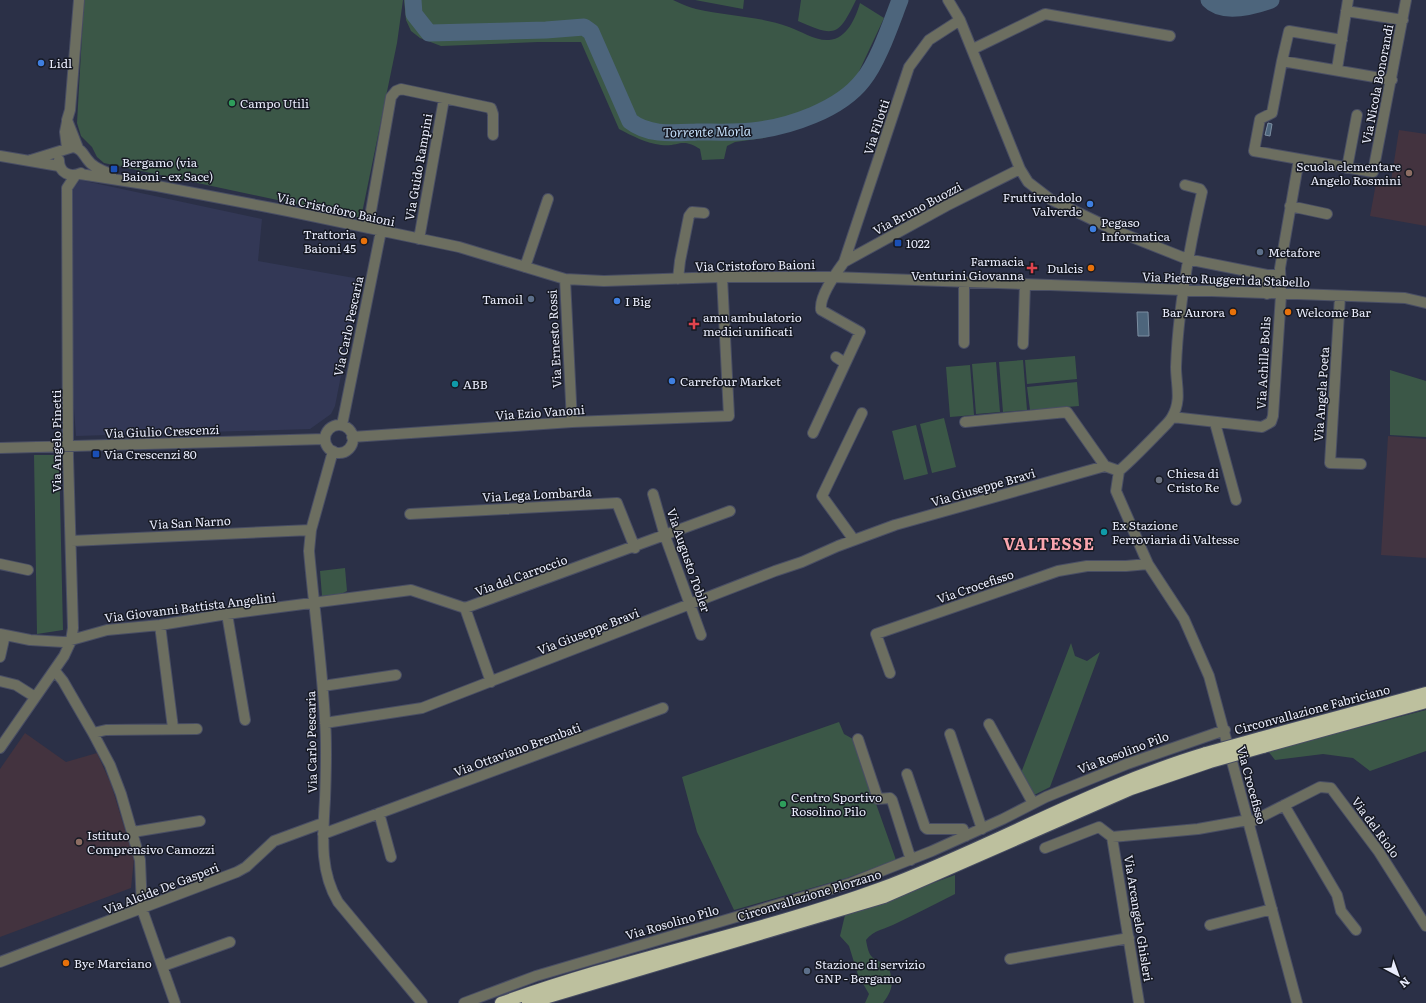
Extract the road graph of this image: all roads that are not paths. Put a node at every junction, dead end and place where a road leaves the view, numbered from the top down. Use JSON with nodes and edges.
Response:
{"nodes":[{"id":1,"x":79,"y":0,"type":"edge"},
{"id":2,"x":948,"y":0,"type":"edge"},
{"id":3,"x":1348,"y":0,"type":"edge"},
{"id":4,"x":1406,"y":0,"type":"edge"},
{"id":5,"x":1346,"y":11,"type":"junction"},
{"id":6,"x":960,"y":20,"type":"junction"},
{"id":7,"x":1403,"y":20,"type":"junction"},
{"id":8,"x":1170,"y":36,"type":"dead end"},
{"id":9,"x":1342,"y":40,"type":"junction"},
{"id":10,"x":973,"y":49,"type":"junction"},
{"id":11,"x":1282,"y":61,"type":"junction"},
{"id":12,"x":1337,"y":69,"type":"junction"},
{"id":13,"x":1392,"y":80,"type":"junction"},
{"id":14,"x":444,"y":99,"type":"junction"},
{"id":15,"x":1357,"y":115,"type":"dead end"},
{"id":16,"x":67,"y":120,"type":"junction"},
{"id":17,"x":493,"y":135,"type":"dead end"},
{"id":18,"x":78,"y":148,"type":"junction"},
{"id":19,"x":65,"y":150,"type":"junction"},
{"id":20,"x":0,"y":156,"type":"edge"},
{"id":21,"x":87,"y":159,"type":"junction"},
{"id":22,"x":1299,"y":159,"type":"junction"},
{"id":23,"x":31,"y":160,"type":"junction"},
{"id":24,"x":59,"y":166,"type":"junction"},
{"id":25,"x":1347,"y":168,"type":"junction"},
{"id":26,"x":1020,"y":169,"type":"junction"},
{"id":27,"x":77,"y":175,"type":"junction"},
{"id":28,"x":139,"y":183,"type":"junction"},
{"id":29,"x":1185,"y":185,"type":"dead end"},
{"id":30,"x":548,"y":199,"type":"dead end"},
{"id":31,"x":1290,"y":206,"type":"junction"},
{"id":32,"x":704,"y":213,"type":"dead end"},
{"id":33,"x":1327,"y":214,"type":"dead end"},
{"id":34,"x":368,"y":228,"type":"junction"},
{"id":35,"x":381,"y":231,"type":"junction"},
{"id":36,"x":419,"y":239,"type":"junction"},
{"id":37,"x":1187,"y":258,"type":"junction"},
{"id":38,"x":844,"y":262,"type":"junction"},
{"id":39,"x":525,"y":267,"type":"junction"},
{"id":40,"x":1267,"y":275,"type":"junction"},
{"id":41,"x":1280,"y":275,"type":"junction"},
{"id":42,"x":722,"y":277,"type":"junction"},
{"id":43,"x":832,"y":277,"type":"junction"},
{"id":44,"x":565,"y":279,"type":"junction"},
{"id":45,"x":678,"y":279,"type":"junction"},
{"id":46,"x":964,"y":281,"type":"junction"},
{"id":47,"x":1025,"y":284,"type":"junction"},
{"id":48,"x":1183,"y":291,"type":"junction"},
{"id":49,"x":1267,"y":294,"type":"junction"},
{"id":50,"x":1281,"y":295,"type":"junction"},
{"id":51,"x":1340,"y":296,"type":"junction"},
{"id":52,"x":1426,"y":302,"type":"edge"},
{"id":53,"x":964,"y":343,"type":"dead end"},
{"id":54,"x":1023,"y":344,"type":"dead end"},
{"id":55,"x":836,"y":358,"type":"dead end"},
{"id":56,"x":845,"y":363,"type":"junction"},
{"id":57,"x":862,"y":413,"type":"dead end"},
{"id":58,"x":1172,"y":418,"type":"junction"},
{"id":59,"x":572,"y":422,"type":"junction"},
{"id":60,"x":965,"y":422,"type":"dead end"},
{"id":61,"x":1215,"y":424,"type":"junction"},
{"id":62,"x":342,"y":425,"type":"junction"},
{"id":63,"x":813,"y":434,"type":"dead end"},
{"id":64,"x":352,"y":437,"type":"junction"},
{"id":65,"x":325,"y":438,"type":"junction"},
{"id":66,"x":68,"y":446,"type":"junction"},
{"id":67,"x":0,"y":448,"type":"edge"},
{"id":68,"x":333,"y":451,"type":"junction"},
{"id":69,"x":1361,"y":464,"type":"dead end"},
{"id":70,"x":1105,"y":466,"type":"junction"},
{"id":71,"x":1119,"y":472,"type":"junction"},
{"id":72,"x":653,"y":494,"type":"dead end"},
{"id":73,"x":1236,"y":500,"type":"dead end"},
{"id":74,"x":730,"y":511,"type":"dead end"},
{"id":75,"x":410,"y":514,"type":"dead end"},
{"id":76,"x":311,"y":530,"type":"junction"},
{"id":77,"x":665,"y":536,"type":"junction"},
{"id":78,"x":854,"y":540,"type":"junction"},
{"id":79,"x":71,"y":541,"type":"junction"},
{"id":80,"x":634,"y":548,"type":"junction"},
{"id":81,"x":0,"y":564,"type":"edge"},
{"id":82,"x":1148,"y":564,"type":"junction"},
{"id":83,"x":28,"y":570,"type":"dead end"},
{"id":84,"x":314,"y":604,"type":"junction"},
{"id":85,"x":690,"y":605,"type":"junction"},
{"id":86,"x":465,"y":608,"type":"junction"},
{"id":87,"x":227,"y":614,"type":"junction"},
{"id":88,"x":160,"y":625,"type":"junction"},
{"id":89,"x":3,"y":634,"type":"edge"},
{"id":90,"x":701,"y":634,"type":"dead end"},
{"id":91,"x":71,"y":641,"type":"junction"},
{"id":92,"x":0,"y":657,"type":"edge"},
{"id":93,"x":55,"y":671,"type":"junction"},
{"id":94,"x":890,"y":673,"type":"dead end"},
{"id":95,"x":396,"y":675,"type":"dead end"},
{"id":96,"x":0,"y":682,"type":"edge"},
{"id":97,"x":491,"y":682,"type":"junction"},
{"id":98,"x":323,"y":686,"type":"junction"},
{"id":99,"x":1426,"y":692,"type":"edge"},
{"id":100,"x":35,"y":697,"type":"junction"},
{"id":101,"x":1426,"y":702,"type":"edge"},
{"id":102,"x":663,"y":708,"type":"dead end"},
{"id":103,"x":245,"y":720,"type":"dead end"},
{"id":104,"x":325,"y":723,"type":"junction"},
{"id":105,"x":989,"y":724,"type":"dead end"},
{"id":106,"x":173,"y":728,"type":"junction"},
{"id":107,"x":197,"y":729,"type":"dead end"},
{"id":108,"x":1225,"y":730,"type":"junction"},
{"id":109,"x":93,"y":733,"type":"junction"},
{"id":110,"x":950,"y":734,"type":"dead end"},
{"id":111,"x":858,"y":739,"type":"dead end"},
{"id":112,"x":1261,"y":742,"type":"junction"},
{"id":113,"x":0,"y":748,"type":"edge"},
{"id":114,"x":1208,"y":757,"type":"junction"},
{"id":115,"x":907,"y":774,"type":"dead end"},
{"id":116,"x":1033,"y":803,"type":"junction"},
{"id":117,"x":1284,"y":805,"type":"junction"},
{"id":118,"x":379,"y":813,"type":"junction"},
{"id":119,"x":200,"y":821,"type":"dead end"},
{"id":120,"x":1248,"y":821,"type":"junction"},
{"id":121,"x":323,"y":823,"type":"junction"},
{"id":122,"x":982,"y":829,"type":"junction"},
{"id":123,"x":133,"y":832,"type":"junction"},
{"id":124,"x":323,"y":834,"type":"junction"},
{"id":125,"x":966,"y":836,"type":"junction"},
{"id":126,"x":1112,"y":837,"type":"junction"},
{"id":127,"x":1045,"y":848,"type":"dead end"},
{"id":128,"x":391,"y":857,"type":"dead end"},
{"id":129,"x":911,"y":860,"type":"junction"},
{"id":130,"x":142,"y":909,"type":"junction"},
{"id":131,"x":1272,"y":909,"type":"junction"},
{"id":132,"x":1210,"y":925,"type":"dead end"},
{"id":133,"x":1426,"y":926,"type":"edge"},
{"id":134,"x":1356,"y":930,"type":"dead end"},
{"id":135,"x":1129,"y":938,"type":"junction"},
{"id":136,"x":230,"y":942,"type":"dead end"},
{"id":137,"x":1010,"y":959,"type":"dead end"},
{"id":138,"x":0,"y":962,"type":"edge"},
{"id":139,"x":163,"y":966,"type":"junction"},
{"id":140,"x":175,"y":1003,"type":"edge"},
{"id":141,"x":422,"y":1003,"type":"edge"},
{"id":142,"x":464,"y":1003,"type":"edge"},
{"id":143,"x":500,"y":1003,"type":"edge"},
{"id":144,"x":528,"y":1003,"type":"edge"},
{"id":145,"x":1139,"y":1003,"type":"edge"},
{"id":146,"x":1297,"y":1003,"type":"edge"}],
"edges":[{"from":1,"to":16,"type":"street"},
{"from":2,"to":6,"type":"street"},
{"from":3,"to":5,"type":"street"},
{"from":4,"to":7,"type":"street","name":"Via Nicola Bonorandi"},
{"from":5,"to":7,"type":"street"},
{"from":5,"to":9,"type":"street"},
{"from":6,"to":10,"type":"street"},
{"from":6,"to":38,"type":"street","name":"Via Filotti"},
{"from":7,"to":13,"type":"street","name":"Via Nicola Bonorandi"},
{"from":8,"to":10,"type":"street"},
{"from":9,"to":11,"type":"street"},
{"from":9,"to":12,"type":"street"},
{"from":10,"to":26,"type":"street"},
{"from":11,"to":12,"type":"street"},
{"from":11,"to":22,"type":"street"},
{"from":12,"to":13,"type":"street"},
{"from":13,"to":25,"type":"street","name":"Via Nicola Bonorandi"},
{"from":14,"to":17,"type":"street"},
{"from":14,"to":34,"type":"street"},
{"from":14,"to":36,"type":"street","name":"Via Guido Rampini"},
{"from":15,"to":25,"type":"street"},
{"from":16,"to":18,"type":"street"},
{"from":16,"to":19,"type":"street"},
{"from":18,"to":19,"type":"street","name":"Via Cristoforo Baioni"},
{"from":18,"to":21,"type":"street","name":"Via Cristoforo Baioni"},
{"from":19,"to":23,"type":"street","name":"Via Cristoforo Baioni"},
{"from":19,"to":24,"type":"street"},
{"from":20,"to":23,"type":"street","name":"Via Cristoforo Baioni"},
{"from":21,"to":27,"type":"street"},
{"from":21,"to":28,"type":"street","name":"Via Cristoforo Baioni"},
{"from":22,"to":25,"type":"street"},
{"from":22,"to":31,"type":"street"},
{"from":23,"to":24,"type":"street","name":"Via Cristoforo Baioni"},
{"from":24,"to":27,"type":"street","name":"Via Cristoforo Baioni"},
{"from":26,"to":37,"type":"street"},
{"from":26,"to":38,"type":"street","name":"Via Bruno Buozzi"},
{"from":27,"to":28,"type":"street","name":"Via Cristoforo Baioni"},
{"from":27,"to":66,"type":"street","name":"Via Angelo Pinetti"},
{"from":28,"to":34,"type":"street","name":"Via Cristoforo Baioni"},
{"from":29,"to":37,"type":"street"},
{"from":30,"to":39,"type":"street"},
{"from":31,"to":33,"type":"street"},
{"from":31,"to":41,"type":"street"},
{"from":32,"to":45,"type":"street","name":"Via Cristoforo Baioni"},
{"from":34,"to":35,"type":"street","name":"Via Cristoforo Baioni"},
{"from":35,"to":36,"type":"street","name":"Via Cristoforo Baioni"},
{"from":35,"to":62,"type":"street","name":"Via Carlo Pescaria"},
{"from":36,"to":39,"type":"street","name":"Via Cristoforo Baioni"},
{"from":37,"to":40,"type":"street"},
{"from":37,"to":48,"type":"street"},
{"from":38,"to":43,"type":"street","name":"Via Bruno Buozzi"},
{"from":39,"to":44,"type":"street","name":"Via Cristoforo Baioni"},
{"from":40,"to":41,"type":"street"},
{"from":40,"to":49,"type":"street"},
{"from":41,"to":50,"type":"street"},
{"from":42,"to":43,"type":"street","name":"Via Cristoforo Baioni"},
{"from":42,"to":45,"type":"street","name":"Via Cristoforo Baioni"},
{"from":42,"to":59,"type":"street","name":"Via Ezio Vanoni"},
{"from":43,"to":46,"type":"street","name":"Via Pietro Ruggeri da Stabello"},
{"from":43,"to":56,"type":"street","name":"Via Bruno Buozzi"},
{"from":44,"to":45,"type":"street","name":"Via Cristoforo Baioni"},
{"from":44,"to":59,"type":"street","name":"Via Ernesto Rossi"},
{"from":46,"to":47,"type":"street","name":"Via Pietro Ruggeri da Stabello"},
{"from":46,"to":53,"type":"street"},
{"from":47,"to":48,"type":"street","name":"Via Pietro Ruggeri da Stabello"},
{"from":47,"to":54,"type":"street"},
{"from":48,"to":49,"type":"street","name":"Via Pietro Ruggeri da Stabello"},
{"from":48,"to":58,"type":"street"},
{"from":49,"to":50,"type":"street","name":"Via Pietro Ruggeri da Stabello"},
{"from":50,"to":51,"type":"street","name":"Via Pietro Ruggeri da Stabello"},
{"from":50,"to":61,"type":"street","name":"Via Achille Bolis"},
{"from":51,"to":52,"type":"street","name":"Via Pietro Ruggeri da Stabello"},
{"from":51,"to":69,"type":"street","name":"Via Angela Poeta"},
{"from":55,"to":56,"type":"street"},
{"from":56,"to":63,"type":"street"},
{"from":57,"to":78,"type":"street"},
{"from":58,"to":61,"type":"street","name":"Via Achille Bolis"},
{"from":58,"to":71,"type":"street"},
{"from":59,"to":64,"type":"street","name":"Via Ezio Vanoni"},
{"from":60,"to":70,"type":"street"},
{"from":61,"to":73,"type":"street"},
{"from":62,"to":64,"type":"street"},
{"from":62,"to":65,"type":"street"},
{"from":64,"to":68,"type":"street"},
{"from":65,"to":66,"type":"street","name":"Via Giulio Crescenzi"},
{"from":65,"to":68,"type":"street"},
{"from":66,"to":67,"type":"street","name":"Via Giulio Crescenzi"},
{"from":66,"to":79,"type":"street","name":"Via Angelo Pinetti"},
{"from":68,"to":76,"type":"street","name":"Via Carlo Pescaria"},
{"from":70,"to":71,"type":"street"},
{"from":70,"to":78,"type":"street","name":"Via Giuseppe Bravi"},
{"from":71,"to":82,"type":"street","name":"Via Crocefisso"},
{"from":72,"to":77,"type":"street","name":"Via Augusto Tobler"},
{"from":74,"to":77,"type":"street","name":"Via del Carroccio"},
{"from":75,"to":80,"type":"street","name":"Via Lega Lombarda"},
{"from":76,"to":79,"type":"street","name":"Via San Narno"},
{"from":76,"to":84,"type":"street","name":"Via Carlo Pescaria"},
{"from":77,"to":80,"type":"street","name":"Via del Carroccio"},
{"from":77,"to":85,"type":"street","name":"Via Augusto Tobler"},
{"from":78,"to":85,"type":"street","name":"Via Giuseppe Bravi"},
{"from":79,"to":91,"type":"street","name":"Via Angelo Pinetti"},
{"from":80,"to":86,"type":"street","name":"Via del Carroccio"},
{"from":81,"to":83,"type":"street"},
{"from":82,"to":94,"type":"street","name":"Via Crocefisso"},
{"from":82,"to":108,"type":"street","name":"Via Crocefisso"},
{"from":84,"to":86,"type":"street","name":"Via del Carroccio"},
{"from":84,"to":87,"type":"street","name":"Via Giovanni Battista Angelini"},
{"from":84,"to":98,"type":"street","name":"Via Carlo Pescaria"},
{"from":85,"to":90,"type":"street","name":"Via Augusto Tobler"},
{"from":85,"to":97,"type":"street","name":"Via Giuseppe Bravi"},
{"from":86,"to":97,"type":"street"},
{"from":87,"to":88,"type":"street","name":"Via Giovanni Battista Angelini"},
{"from":87,"to":103,"type":"street"},
{"from":88,"to":91,"type":"street","name":"Via Giovanni Battista Angelini"},
{"from":88,"to":106,"type":"street"},
{"from":89,"to":91,"type":"street"},
{"from":89,"to":92,"type":"street"},
{"from":91,"to":93,"type":"street","name":"Via Angelo Pinetti"},
{"from":93,"to":100,"type":"street","name":"Via Angelo Pinetti"},
{"from":93,"to":109,"type":"street"},
{"from":95,"to":98,"type":"street"},
{"from":96,"to":100,"type":"street"},
{"from":97,"to":104,"type":"street","name":"Via Giuseppe Bravi"},
{"from":98,"to":104,"type":"street","name":"Via Carlo Pescaria"},
{"from":99,"to":112,"type":"highway","name":"Circonvallazione Fabriciano"},
{"from":100,"to":113,"type":"street","name":"Via Angelo Pinetti"},
{"from":101,"to":112,"type":"highway","name":"Circonvallazione Fabriciano"},
{"from":102,"to":118,"type":"street","name":"Via Ottaviano Brembati"},
{"from":104,"to":121,"type":"street","name":"Via Carlo Pescaria"},
{"from":105,"to":116,"type":"street"},
{"from":106,"to":107,"type":"street"},
{"from":106,"to":109,"type":"street"},
{"from":108,"to":116,"type":"street","name":"Via Rosolino Pilo"},
{"from":108,"to":120,"type":"street","name":"Via Crocefisso"},
{"from":109,"to":123,"type":"street"},
{"from":110,"to":122,"type":"street"},
{"from":111,"to":129,"type":"street"},
{"from":112,"to":114,"type":"highway","name":"Circonvallazione Fabriciano","bridge":true},
{"from":114,"to":143,"type":"highway","name":"Circonvallazione Plorzano"},
{"from":114,"to":144,"type":"highway","name":"Circonvallazione Plorzano"},
{"from":115,"to":125,"type":"street"},
{"from":116,"to":122,"type":"street","name":"Via Rosolino Pilo"},
{"from":117,"to":120,"type":"street","name":"Via del Riolo"},
{"from":117,"to":133,"type":"street","name":"Via del Riolo"},
{"from":117,"to":134,"type":"street"},
{"from":118,"to":124,"type":"street","name":"Via Ottaviano Brembati"},
{"from":118,"to":128,"type":"street"},
{"from":119,"to":123,"type":"street"},
{"from":120,"to":126,"type":"street"},
{"from":120,"to":131,"type":"street","name":"Via Crocefisso"},
{"from":121,"to":124,"type":"street","name":"Via Carlo Pescaria"},
{"from":121,"to":130,"type":"street","name":"Via Alcide De Gasperi"},
{"from":122,"to":125,"type":"street","name":"Via Rosolino Pilo"},
{"from":123,"to":130,"type":"street"},
{"from":124,"to":141,"type":"street","name":"Via Carlo Pescaria"},
{"from":125,"to":129,"type":"street","name":"Via Rosolino Pilo"},
{"from":126,"to":127,"type":"street"},
{"from":126,"to":135,"type":"street","name":"Via Arcangelo Ghisleri"},
{"from":129,"to":142,"type":"street","name":"Via Rosolino Pilo"},
{"from":130,"to":138,"type":"street","name":"Via Alcide De Gasperi"},
{"from":130,"to":139,"type":"street"},
{"from":131,"to":132,"type":"street"},
{"from":131,"to":146,"type":"street","name":"Via Crocefisso"},
{"from":135,"to":137,"type":"street"},
{"from":135,"to":145,"type":"street","name":"Via Arcangelo Ghisleri"},
{"from":136,"to":139,"type":"street"},
{"from":139,"to":140,"type":"street"}]}
